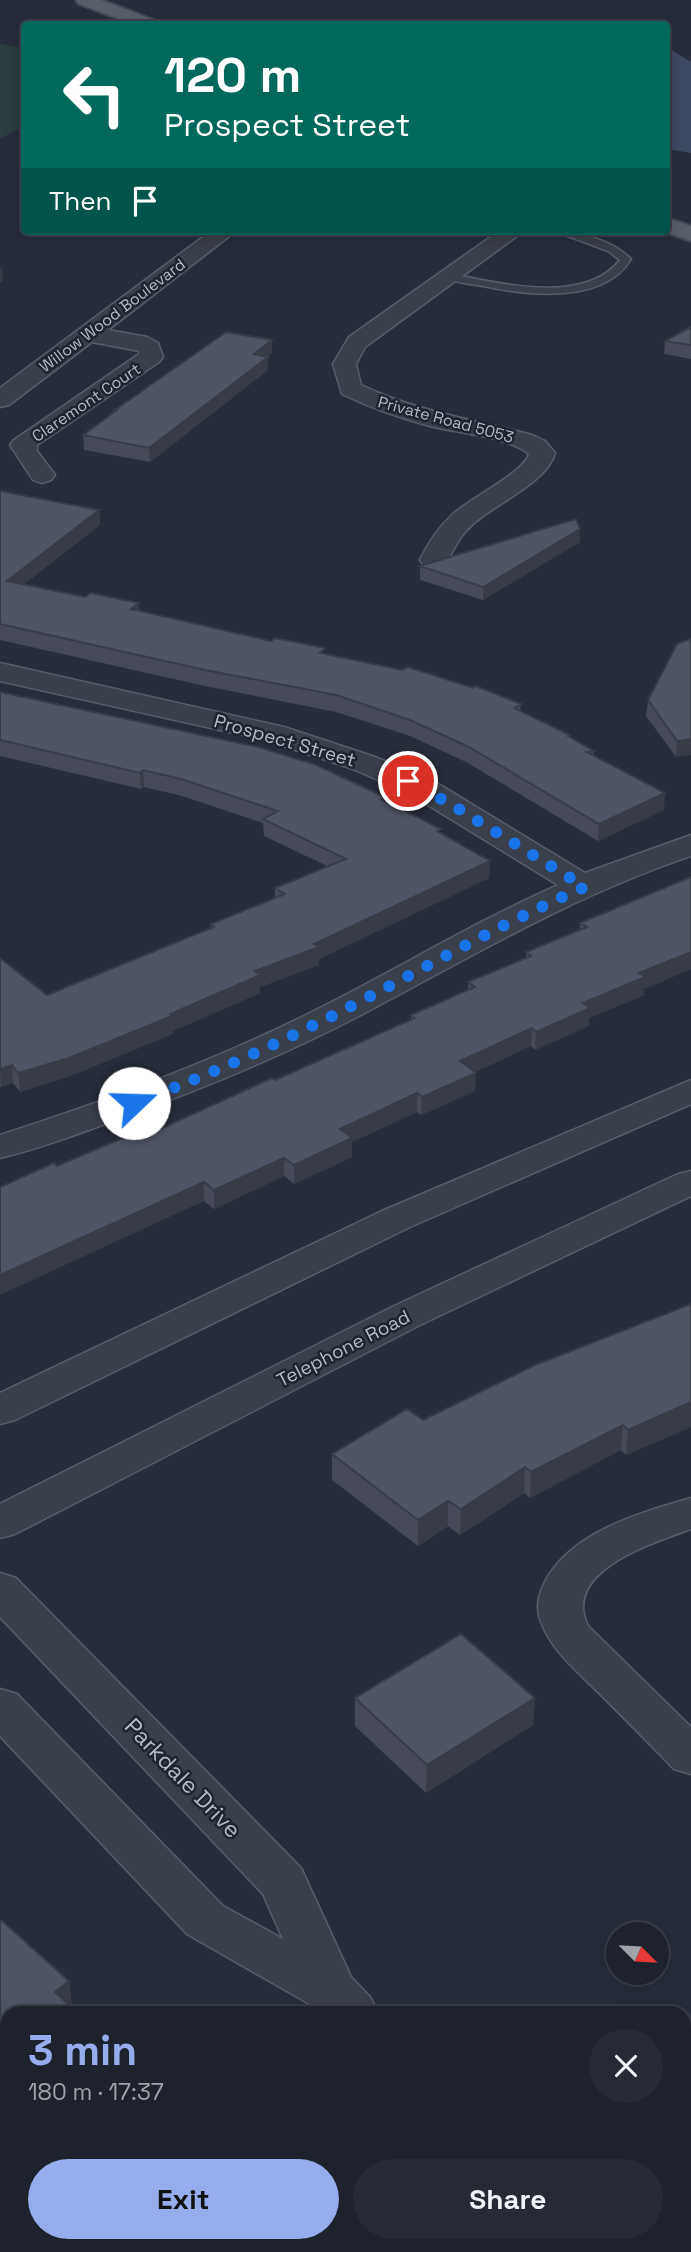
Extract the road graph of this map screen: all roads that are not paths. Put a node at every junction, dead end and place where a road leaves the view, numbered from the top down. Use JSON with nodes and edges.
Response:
{"nodes":[{"id":1,"x":85,"y":0,"type":"edge"},
{"id":2,"x":140,"y":21,"type":"edge"},
{"id":3,"x":670,"y":226,"type":"edge"},
{"id":4,"x":691,"y":234,"type":"edge"},
{"id":5,"x":220,"y":235,"type":"edge"},
{"id":6,"x":508,"y":235,"type":"edge"},
{"id":7,"x":571,"y":235,"type":"edge"},
{"id":8,"x":451,"y":277,"type":"junction"},
{"id":9,"x":88,"y":334,"type":"junction"},
{"id":10,"x":0,"y":400,"type":"edge"},
{"id":11,"x":42,"y":475,"type":"dead end"},
{"id":12,"x":434,"y":560,"type":"edge"},
{"id":13,"x":0,"y":671,"type":"edge"},
{"id":14,"x":691,"y":845,"type":"edge"},
{"id":15,"x":585,"y":887,"type":"junction"},
{"id":16,"x":691,"y":1091,"type":"edge"},
{"id":17,"x":0,"y":1147,"type":"edge"},
{"id":18,"x":691,"y":1182,"type":"edge"},
{"id":19,"x":0,"y":1410,"type":"edge"},
{"id":20,"x":691,"y":1513,"type":"edge"},
{"id":21,"x":0,"y":1523,"type":"edge"},
{"id":22,"x":0,"y":1589,"type":"edge"},
{"id":23,"x":0,"y":1706,"type":"edge"},
{"id":24,"x":691,"y":1756,"type":"edge"},
{"id":25,"x":342,"y":2002,"type":"edge"}],
"edges":[{"from":1,"to":2,"type":"main road"},
{"from":3,"to":4,"type":"main road"},
{"from":5,"to":9,"type":"street","name":"Willow Wood Boulevard"},
{"from":6,"to":8,"type":"street","name":"Private Road 5053"},
{"from":7,"to":8,"type":"lane"},
{"from":8,"to":12,"type":"street","name":"Private Road 5053"},
{"from":9,"to":10,"type":"street","name":"Willow Wood Boulevard"},
{"from":9,"to":11,"type":"street","name":"Claremont Court"},
{"from":13,"to":15,"type":"street","name":"Prospect Street"},
{"from":14,"to":15,"type":"street"},
{"from":15,"to":17,"type":"street"},
{"from":16,"to":19,"type":"street"},
{"from":18,"to":21,"type":"street","name":"Telephone Road"},
{"from":20,"to":24,"type":"street"},
{"from":22,"to":25,"type":"street","name":"Parkdale Drive"},
{"from":23,"to":25,"type":"street","name":"Parkdale Drive"}]}
